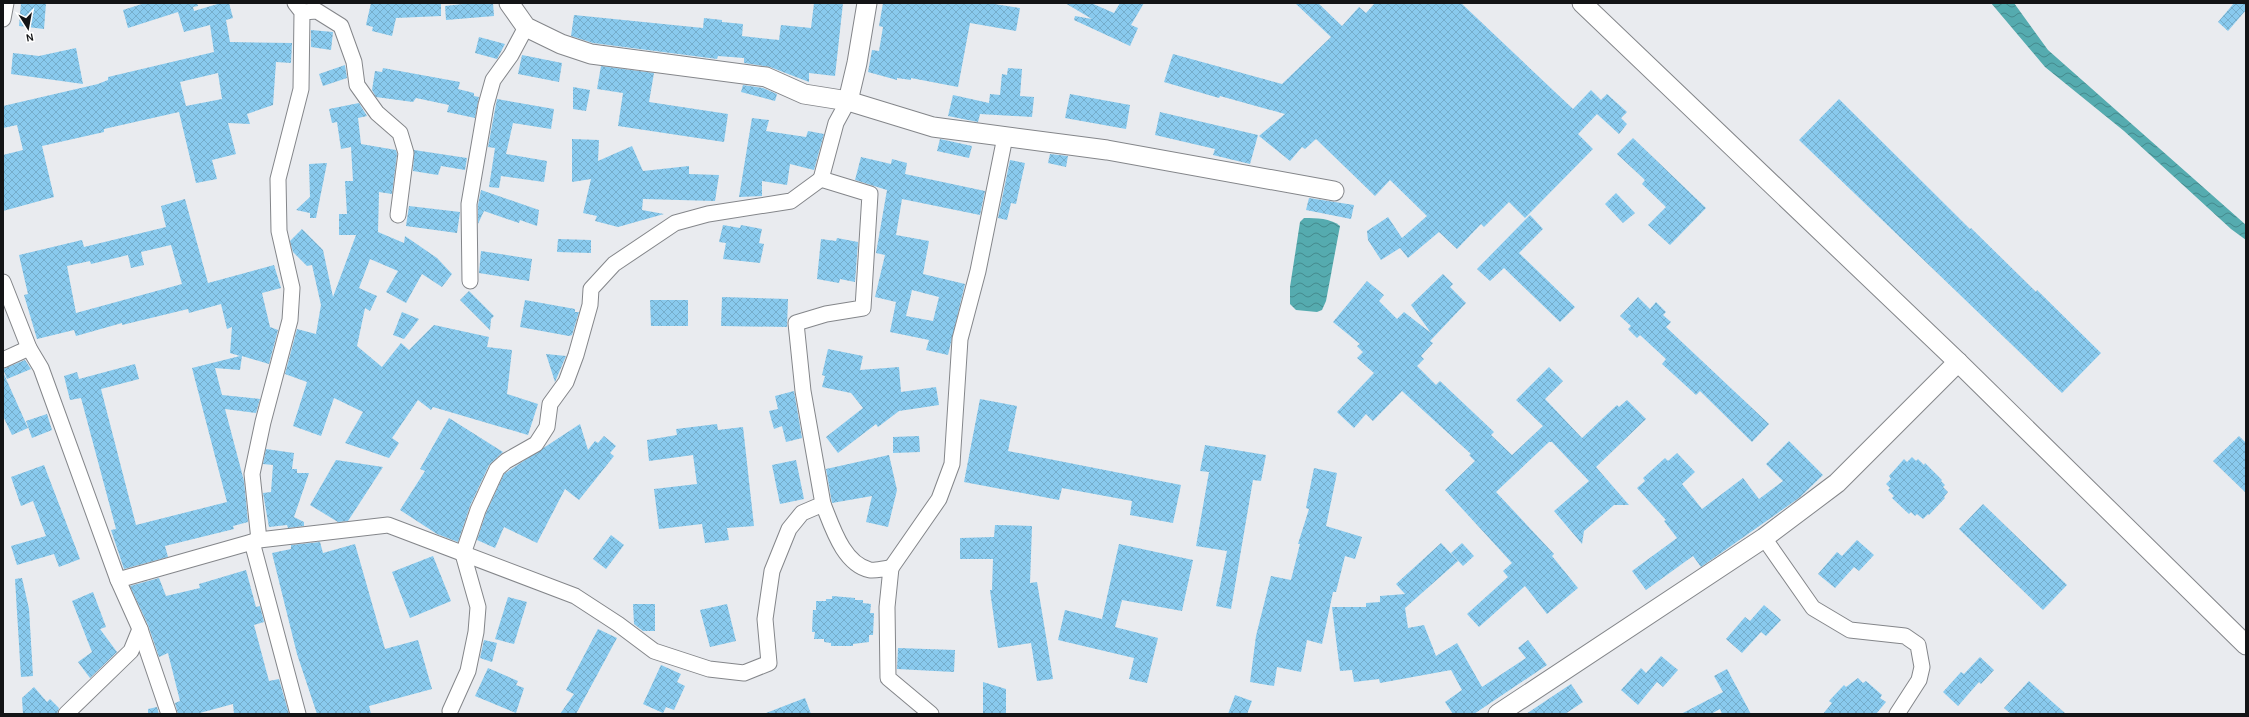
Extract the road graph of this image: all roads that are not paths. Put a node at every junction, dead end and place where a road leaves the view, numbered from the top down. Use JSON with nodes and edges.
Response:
{"nodes":[{"id":1,"x":6,"y":3,"type":"edge"},
{"id":2,"x":509,"y":3,"type":"edge"},
{"id":3,"x":866,"y":3,"type":"edge"},
{"id":4,"x":1582,"y":3,"type":"edge"},
{"id":5,"x":298,"y":8,"type":"edge"},
{"id":6,"x":3,"y":19,"type":"edge"},
{"id":7,"x":526,"y":27,"type":"junction"},
{"id":8,"x":848,"y":101,"type":"junction"},
{"id":9,"x":1004,"y":137,"type":"junction"},
{"id":10,"x":820,"y":179,"type":"junction"},
{"id":11,"x":1334,"y":191,"type":"dead end"},
{"id":12,"x":398,"y":215,"type":"dead end"},
{"id":13,"x":470,"y":281,"type":"dead end"},
{"id":14,"x":3,"y":282,"type":"edge"},
{"id":15,"x":29,"y":348,"type":"junction"},
{"id":16,"x":3,"y":360,"type":"edge"},
{"id":17,"x":1958,"y":362,"type":"junction"},
{"id":18,"x":823,"y":504,"type":"junction"},
{"id":19,"x":1764,"y":538,"type":"junction"},
{"id":20,"x":255,"y":541,"type":"junction"},
{"id":21,"x":464,"y":554,"type":"junction"},
{"id":22,"x":891,"y":568,"type":"junction"},
{"id":23,"x":118,"y":580,"type":"junction"},
{"id":24,"x":140,"y":629,"type":"junction"},
{"id":25,"x":2246,"y":645,"type":"edge"},
{"id":26,"x":450,"y":711,"type":"dead end"},
{"id":27,"x":66,"y":714,"type":"edge"},
{"id":28,"x":169,"y":714,"type":"edge"},
{"id":29,"x":298,"y":714,"type":"edge"},
{"id":30,"x":931,"y":714,"type":"edge"},
{"id":31,"x":1498,"y":714,"type":"edge"},
{"id":32,"x":1897,"y":714,"type":"edge"}],
"edges":[{"from":1,"to":6,"type":"street"},
{"from":2,"to":7,"type":"street"},
{"from":3,"to":8,"type":"street"},
{"from":4,"to":17,"type":"street"},
{"from":5,"to":12,"type":"street"},
{"from":5,"to":20,"type":"street"},
{"from":7,"to":8,"type":"street"},
{"from":7,"to":13,"type":"street"},
{"from":8,"to":9,"type":"street"},
{"from":8,"to":10,"type":"street"},
{"from":9,"to":11,"type":"street"},
{"from":9,"to":22,"type":"street"},
{"from":10,"to":18,"type":"street"},
{"from":10,"to":21,"type":"street"},
{"from":14,"to":15,"type":"street"},
{"from":15,"to":16,"type":"street"},
{"from":15,"to":23,"type":"street"},
{"from":17,"to":19,"type":"street"},
{"from":17,"to":25,"type":"street"},
{"from":18,"to":21,"type":"street"},
{"from":18,"to":22,"type":"street"},
{"from":19,"to":31,"type":"street"},
{"from":19,"to":32,"type":"street"},
{"from":20,"to":21,"type":"street"},
{"from":20,"to":23,"type":"street"},
{"from":20,"to":29,"type":"street"},
{"from":21,"to":26,"type":"street"},
{"from":22,"to":30,"type":"street"},
{"from":23,"to":24,"type":"street"},
{"from":24,"to":27,"type":"street"},
{"from":24,"to":28,"type":"street"}]}
